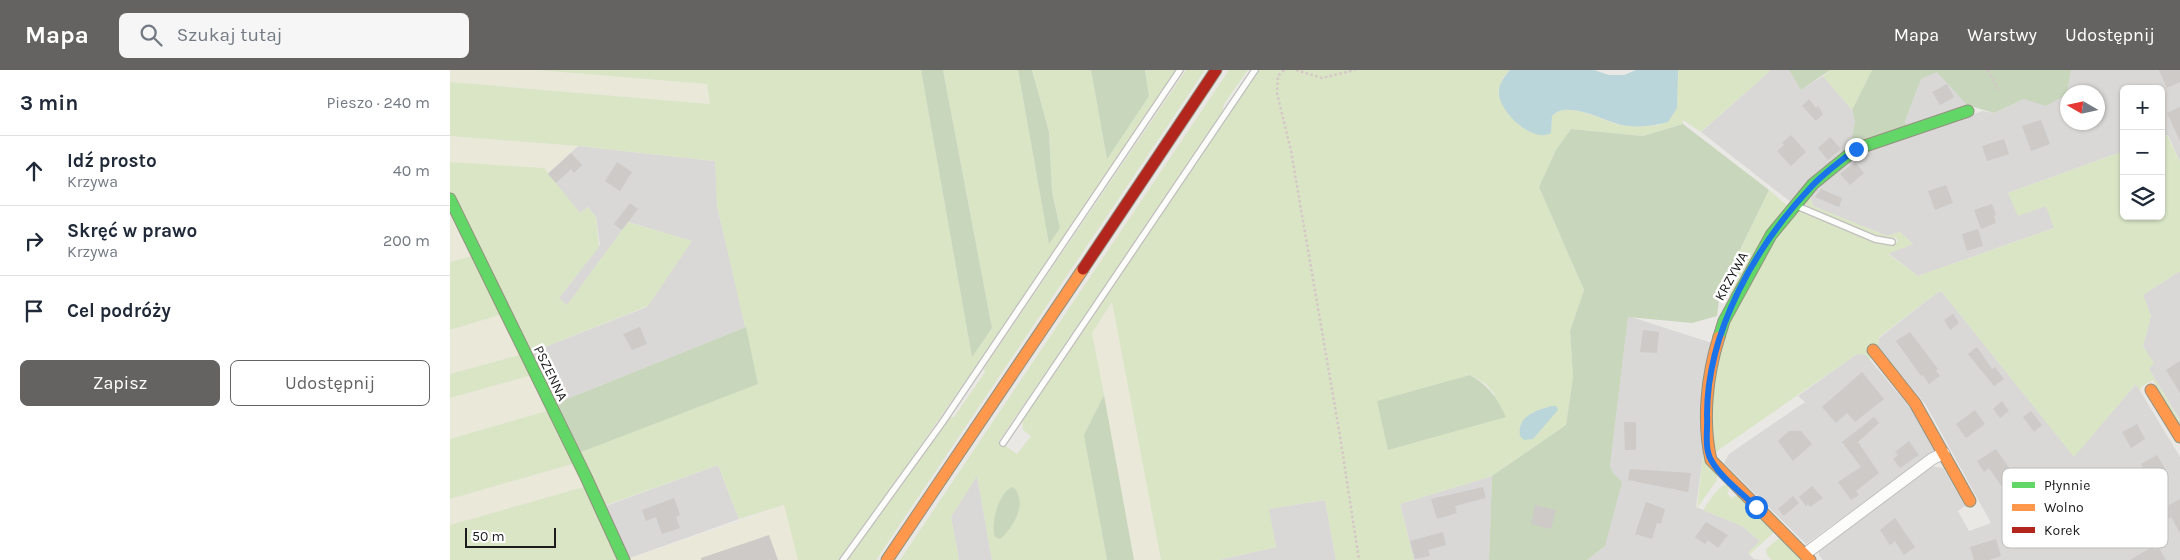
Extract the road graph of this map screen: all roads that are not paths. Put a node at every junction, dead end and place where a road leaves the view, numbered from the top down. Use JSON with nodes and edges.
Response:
{"nodes":[{"id":1,"x":1180,"y":70,"type":"edge"},
{"id":2,"x":1216,"y":70,"type":"edge"},
{"id":3,"x":1255,"y":70,"type":"edge"},
{"id":4,"x":1968,"y":111,"type":"dead end"},
{"id":5,"x":450,"y":199,"type":"edge"},
{"id":6,"x":1795,"y":204,"type":"junction"},
{"id":7,"x":1892,"y":242,"type":"dead end"},
{"id":8,"x":1874,"y":350,"type":"dead end"},
{"id":9,"x":2151,"y":390,"type":"dead end"},
{"id":10,"x":2180,"y":437,"type":"edge"},
{"id":11,"x":1003,"y":443,"type":"dead end"},
{"id":12,"x":1944,"y":453,"type":"junction"},
{"id":13,"x":1970,"y":501,"type":"dead end"},
{"id":14,"x":1808,"y":557,"type":"edge"},
{"id":15,"x":624,"y":560,"type":"edge"},
{"id":16,"x":843,"y":560,"type":"edge"},
{"id":17,"x":887,"y":560,"type":"edge"}],
"edges":[{"from":1,"to":16,"type":"lane"},
{"from":2,"to":17,"type":"street"},
{"from":3,"to":11,"type":"lane"},
{"from":4,"to":6,"type":"street","name":"KRZYWA"},
{"from":5,"to":15,"type":"street","name":"PSZENNA"},
{"from":6,"to":7,"type":"lane"},
{"from":6,"to":14,"type":"street","name":"KRZYWA"},
{"from":8,"to":12,"type":"street"},
{"from":9,"to":10,"type":"street"},
{"from":12,"to":13,"type":"street"},
{"from":12,"to":14,"type":"street"}]}
